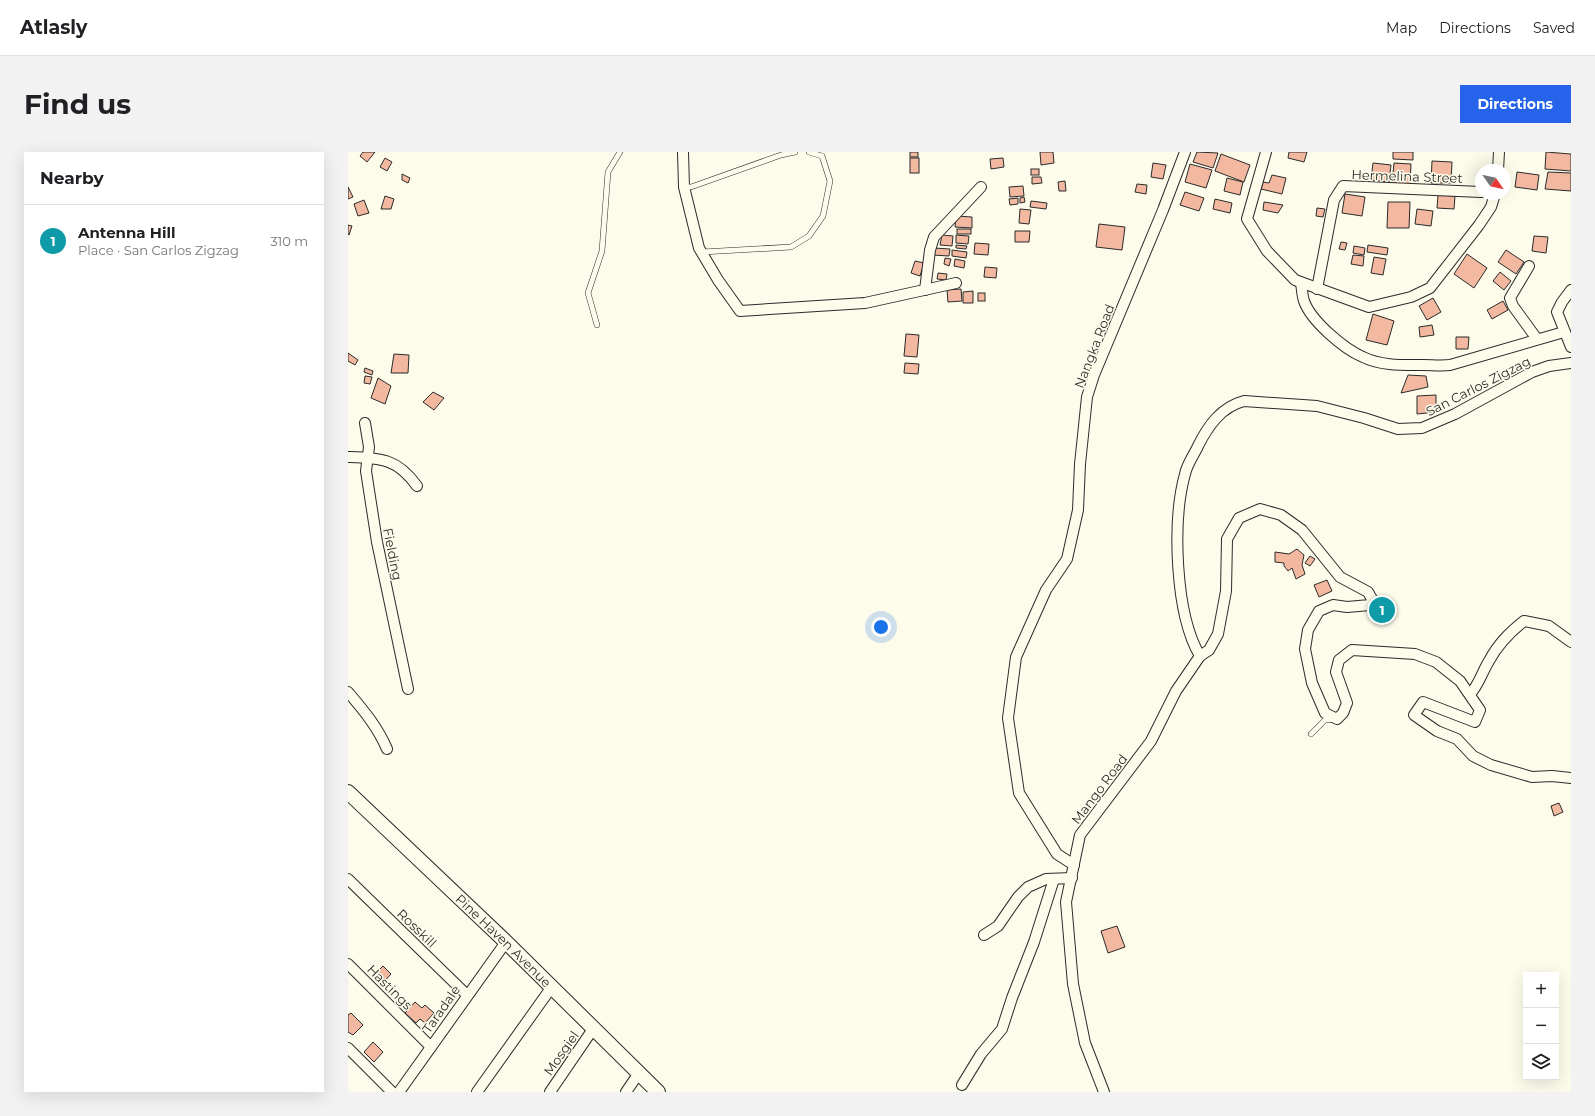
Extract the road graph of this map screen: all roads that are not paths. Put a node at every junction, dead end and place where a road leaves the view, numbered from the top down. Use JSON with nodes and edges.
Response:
{"nodes":[{"id":1,"x":620,"y":152,"type":"edge"},
{"id":2,"x":683,"y":152,"type":"edge"},
{"id":3,"x":795,"y":152,"type":"edge"},
{"id":4,"x":809,"y":152,"type":"edge"},
{"id":5,"x":1185,"y":152,"type":"edge"},
{"id":6,"x":1266,"y":152,"type":"edge"},
{"id":7,"x":1499,"y":152,"type":"edge"},
{"id":8,"x":1498,"y":164,"type":"edge"},
{"id":9,"x":684,"y":187,"type":"junction"},
{"id":10,"x":981,"y":187,"type":"dead end"},
{"id":11,"x":1475,"y":192,"type":"edge"},
{"id":12,"x":1494,"y":200,"type":"edge"},
{"id":13,"x":702,"y":252,"type":"junction"},
{"id":14,"x":1529,"y":266,"type":"dead end"},
{"id":15,"x":1301,"y":282,"type":"junction"},
{"id":16,"x":956,"y":283,"type":"dead end"},
{"id":17,"x":1317,"y":289,"type":"junction"},
{"id":18,"x":925,"y":290,"type":"junction"},
{"id":19,"x":1571,"y":290,"type":"edge"},
{"id":20,"x":597,"y":325,"type":"dead end"},
{"id":21,"x":1564,"y":332,"type":"junction"},
{"id":22,"x":1537,"y":339,"type":"junction"},
{"id":23,"x":1571,"y":347,"type":"edge"},
{"id":24,"x":1571,"y":364,"type":"edge"},
{"id":25,"x":365,"y":424,"type":"dead end"},
{"id":26,"x":348,"y":457,"type":"edge"},
{"id":27,"x":367,"y":458,"type":"junction"},
{"id":28,"x":417,"y":486,"type":"dead end"},
{"id":29,"x":1571,"y":642,"type":"edge"},
{"id":30,"x":1200,"y":656,"type":"junction"},
{"id":31,"x":408,"y":689,"type":"dead end"},
{"id":32,"x":348,"y":692,"type":"edge"},
{"id":33,"x":1470,"y":694,"type":"junction"},
{"id":34,"x":1337,"y":719,"type":"junction"},
{"id":35,"x":1311,"y":734,"type":"dead end"},
{"id":36,"x":386,"y":749,"type":"dead end"},
{"id":37,"x":1571,"y":778,"type":"edge"},
{"id":38,"x":350,"y":797,"type":"edge"},
{"id":39,"x":1074,"y":865,"type":"junction"},
{"id":40,"x":1054,"y":878,"type":"junction"},
{"id":41,"x":1072,"y":878,"type":"junction"},
{"id":42,"x":348,"y":879,"type":"edge"},
{"id":43,"x":984,"y":935,"type":"dead end"},
{"id":44,"x":506,"y":942,"type":"junction"},
{"id":45,"x":348,"y":964,"type":"edge"},
{"id":46,"x":551,"y":988,"type":"junction"},
{"id":47,"x":467,"y":995,"type":"junction"},
{"id":48,"x":593,"y":1029,"type":"junction"},
{"id":49,"x":432,"y":1047,"type":"junction"},
{"id":50,"x":348,"y":1048,"type":"edge"},
{"id":51,"x":639,"y":1073,"type":"junction"},
{"id":52,"x":962,"y":1085,"type":"dead end"},
{"id":53,"x":392,"y":1092,"type":"edge"},
{"id":54,"x":399,"y":1092,"type":"edge"},
{"id":55,"x":477,"y":1092,"type":"edge"},
{"id":56,"x":550,"y":1092,"type":"edge"},
{"id":57,"x":626,"y":1092,"type":"edge"},
{"id":58,"x":658,"y":1092,"type":"edge"},
{"id":59,"x":1104,"y":1092,"type":"edge"}],
"edges":[{"from":1,"to":20,"type":"lane"},
{"from":2,"to":9,"type":"street"},
{"from":3,"to":9,"type":"lane"},
{"from":4,"to":13,"type":"lane"},
{"from":5,"to":39,"type":"street","name":"Nangka Road"},
{"from":6,"to":15,"type":"street"},
{"from":7,"to":8,"type":"street"},
{"from":9,"to":13,"type":"street"},
{"from":10,"to":18,"type":"street"},
{"from":11,"to":17,"type":"street","name":"Hermelina Street"},
{"from":12,"to":17,"type":"street"},
{"from":13,"to":18,"type":"street"},
{"from":14,"to":22,"type":"street"},
{"from":15,"to":17,"type":"street"},
{"from":15,"to":22,"type":"street"},
{"from":16,"to":18,"type":"street"},
{"from":19,"to":21,"type":"street"},
{"from":21,"to":22,"type":"street"},
{"from":21,"to":23,"type":"street"},
{"from":24,"to":30,"type":"street","name":"San Carlos Zigzag"},
{"from":25,"to":27,"type":"street","name":"Fielding"},
{"from":26,"to":27,"type":"street"},
{"from":27,"to":28,"type":"street"},
{"from":27,"to":31,"type":"street","name":"Fielding"},
{"from":29,"to":33,"type":"street"},
{"from":30,"to":34,"type":"street"},
{"from":30,"to":39,"type":"street","name":"Mango Road"},
{"from":32,"to":36,"type":"street"},
{"from":33,"to":34,"type":"street"},
{"from":33,"to":37,"type":"street"},
{"from":34,"to":35,"type":"lane"},
{"from":38,"to":44,"type":"street","name":"Pine Haven Avenue"},
{"from":39,"to":41,"type":"street","name":"Mango Road"},
{"from":40,"to":41,"type":"street"},
{"from":40,"to":43,"type":"street"},
{"from":40,"to":52,"type":"street"},
{"from":41,"to":59,"type":"street","name":"Mango Road"},
{"from":42,"to":47,"type":"street","name":"Rosskill"},
{"from":44,"to":46,"type":"street","name":"Pine Haven Avenue"},
{"from":44,"to":47,"type":"street","name":"Taradale"},
{"from":45,"to":49,"type":"street","name":"Hastings"},
{"from":46,"to":48,"type":"street","name":"Pine Haven Avenue"},
{"from":46,"to":55,"type":"street"},
{"from":47,"to":49,"type":"street","name":"Taradale"},
{"from":48,"to":51,"type":"street","name":"Pine Haven Avenue"},
{"from":48,"to":56,"type":"street","name":"Mosgiel"},
{"from":49,"to":54,"type":"street","name":"Taradale"},
{"from":50,"to":53,"type":"street"},
{"from":51,"to":57,"type":"street"},
{"from":51,"to":58,"type":"street","name":"Pine Haven Avenue"}]}
